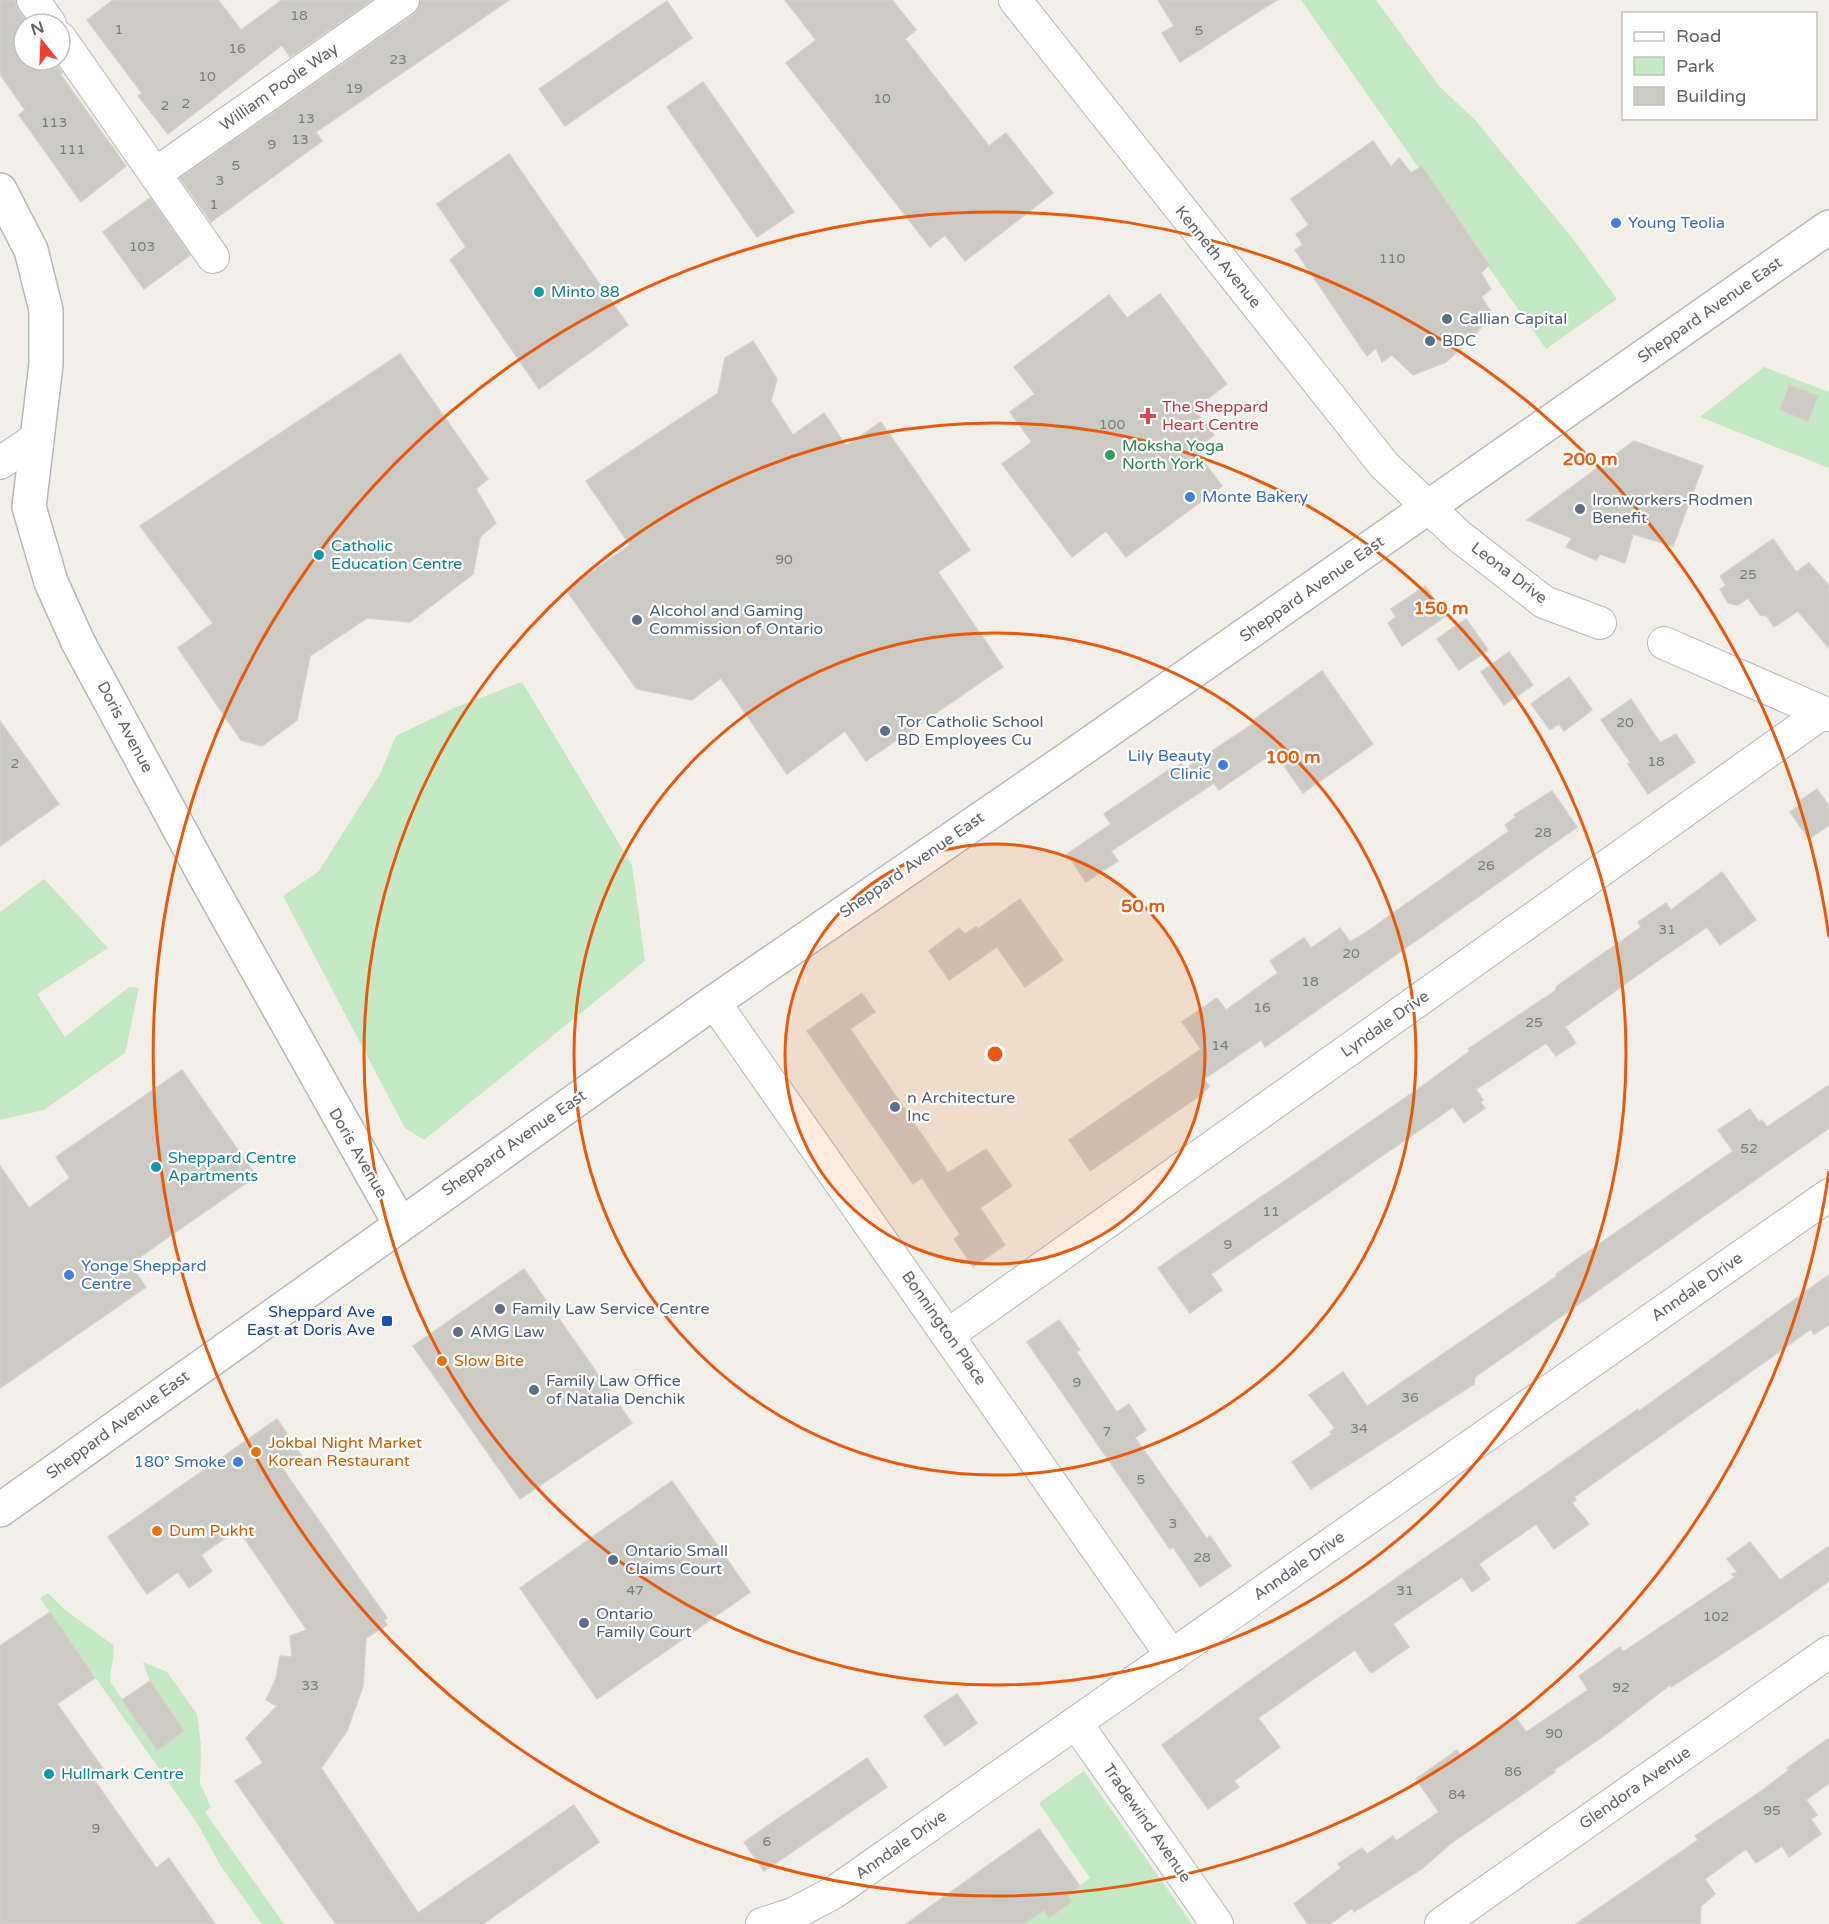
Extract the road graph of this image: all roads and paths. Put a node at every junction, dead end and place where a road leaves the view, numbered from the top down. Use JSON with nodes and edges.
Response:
{"nodes":[{"id":1,"x":403,"y":0,"type":"edge"},
{"id":2,"x":1015,"y":0,"type":"edge"},
{"id":3,"x":72,"y":55,"type":"edge"},
{"id":4,"x":155,"y":174,"type":"junction"},
{"id":5,"x":0,"y":190,"type":"edge"},
{"id":6,"x":1829,"y":227,"type":"edge"},
{"id":7,"x":213,"y":257,"type":"dead end"},
{"id":8,"x":37,"y":438,"type":"junction"},
{"id":9,"x":0,"y":463,"type":"edge"},
{"id":10,"x":1428,"y":508,"type":"junction"},
{"id":11,"x":1600,"y":623,"type":"dead end"},
{"id":12,"x":1664,"y":643,"type":"dead end"},
{"id":13,"x":1826,"y":714,"type":"edge"},
{"id":14,"x":714,"y":1002,"type":"junction"},
{"id":15,"x":1829,"y":1195,"type":"edge"},
{"id":16,"x":400,"y":1224,"type":"junction"},
{"id":17,"x":948,"y":1335,"type":"junction"},
{"id":18,"x":0,"y":1510,"type":"edge"},
{"id":19,"x":1829,"y":1652,"type":"edge"},
{"id":20,"x":1172,"y":1656,"type":"junction"},
{"id":21,"x":1076,"y":1723,"type":"junction"},
{"id":22,"x":762,"y":1924,"type":"edge"},
{"id":23,"x":1217,"y":1924,"type":"edge"},
{"id":24,"x":1441,"y":1924,"type":"edge"}],
"edges":[{"from":1,"to":4,"type":"street","name":"William Poole Way"},
{"from":2,"to":10,"type":"street","name":"Kenneth Avenue"},
{"from":3,"to":4,"type":"street"},
{"from":4,"to":7,"type":"street"},
{"from":5,"to":8,"type":"main road","name":"Doris Avenue"},
{"from":6,"to":10,"type":"main road","name":"Sheppard Avenue East"},
{"from":8,"to":9,"type":"street"},
{"from":8,"to":16,"type":"main road","name":"Doris Avenue"},
{"from":10,"to":11,"type":"street","name":"Leona Drive"},
{"from":10,"to":14,"type":"main road","name":"Sheppard Avenue East"},
{"from":12,"to":13,"type":"street"},
{"from":13,"to":17,"type":"street","name":"Lyndale Drive"},
{"from":14,"to":16,"type":"main road","name":"Sheppard Avenue East"},
{"from":14,"to":17,"type":"street","name":"Bonnington Place"},
{"from":15,"to":20,"type":"street","name":"Anndale Drive"},
{"from":16,"to":18,"type":"main road","name":"Sheppard Avenue East"},
{"from":17,"to":20,"type":"street","name":"Bonnington Place"},
{"from":19,"to":24,"type":"street","name":"Glendora Avenue"},
{"from":20,"to":21,"type":"street","name":"Anndale Drive"},
{"from":21,"to":22,"type":"street","name":"Anndale Drive"},
{"from":21,"to":23,"type":"street","name":"Tradewind Avenue"}]}
